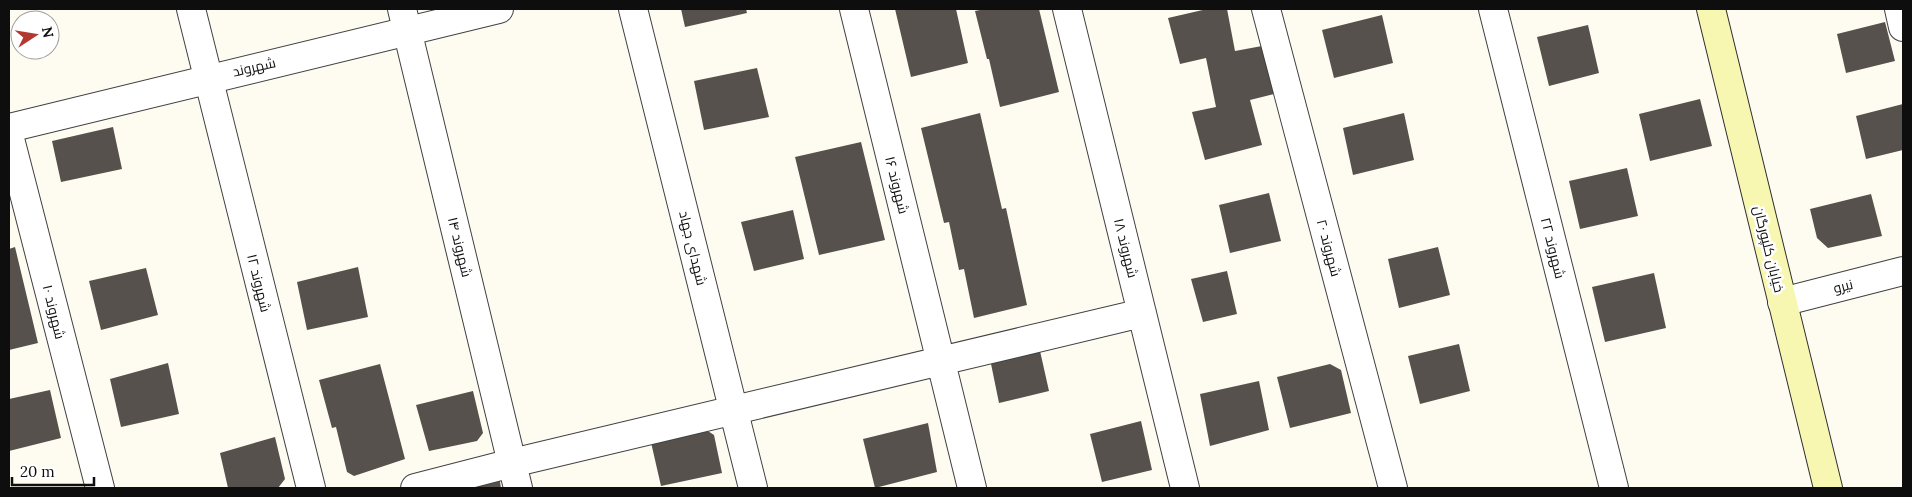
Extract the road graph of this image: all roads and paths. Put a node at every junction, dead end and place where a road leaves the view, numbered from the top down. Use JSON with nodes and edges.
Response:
{"nodes":[{"id":1,"x":191,"y":9,"type":"edge"},
{"id":2,"x":499,"y":9,"type":"edge"},
{"id":3,"x":633,"y":9,"type":"edge"},
{"id":4,"x":854,"y":9,"type":"edge"},
{"id":5,"x":1067,"y":9,"type":"edge"},
{"id":6,"x":1266,"y":9,"type":"edge"},
{"id":7,"x":1493,"y":9,"type":"edge"},
{"id":8,"x":1711,"y":9,"type":"edge"},
{"id":9,"x":1899,"y":9,"type":"edge"},
{"id":10,"x":405,"y":20,"type":"edge"},
{"id":11,"x":1903,"y":27,"type":"edge"},
{"id":12,"x":207,"y":78,"type":"junction"},
{"id":13,"x":9,"y":128,"type":"edge"},
{"id":14,"x":9,"y":135,"type":"edge"},
{"id":15,"x":1903,"y":271,"type":"edge"},
{"id":16,"x":1782,"y":302,"type":"junction"},
{"id":17,"x":1142,"y":312,"type":"junction"},
{"id":18,"x":941,"y":361,"type":"junction"},
{"id":19,"x":734,"y":411,"type":"junction"},
{"id":20,"x":515,"y":476,"type":"edge"},
{"id":21,"x":100,"y":488,"type":"edge"},
{"id":22,"x":311,"y":488,"type":"edge"},
{"id":23,"x":415,"y":488,"type":"edge"},
{"id":24,"x":753,"y":488,"type":"edge"},
{"id":25,"x":972,"y":488,"type":"edge"},
{"id":26,"x":1185,"y":488,"type":"edge"},
{"id":27,"x":1393,"y":488,"type":"edge"},
{"id":28,"x":1614,"y":488,"type":"edge"},
{"id":29,"x":1828,"y":488,"type":"edge"}],
"edges":[{"from":1,"to":12,"type":"street","name":"شهروند ۱۲"},
{"from":2,"to":10,"type":"street","name":"شهروند"},
{"from":3,"to":19,"type":"street","name":"شهدای جهاد"},
{"from":4,"to":18,"type":"street","name":"شهروند ۱۶"},
{"from":5,"to":17,"type":"street","name":"شهروند ۱۸"},
{"from":6,"to":27,"type":"street","name":"شهروند ۲۰"},
{"from":7,"to":28,"type":"street","name":"شهروند ۲۲"},
{"from":8,"to":16,"type":"main road","name":"خیابان کلپورگان"},
{"from":9,"to":11,"type":"street"},
{"from":10,"to":12,"type":"street","name":"شهروند"},
{"from":10,"to":20,"type":"street","name":"شهروند ۱۴"},
{"from":12,"to":13,"type":"street","name":"شهروند"},
{"from":12,"to":22,"type":"street","name":"شهروند ۱۲"},
{"from":14,"to":21,"type":"street","name":"شهروند ۱۰"},
{"from":15,"to":16,"type":"street","name":"نیرو"},
{"from":16,"to":29,"type":"main road","name":"خیابان کلپورگان"},
{"from":17,"to":18,"type":"street"},
{"from":17,"to":26,"type":"street","name":"شهروند ۱۸"},
{"from":18,"to":19,"type":"street"},
{"from":18,"to":25,"type":"street","name":"شهروند ۱۶"},
{"from":19,"to":20,"type":"street"},
{"from":19,"to":24,"type":"street","name":"شهدای جهاد"},
{"from":20,"to":23,"type":"street"}]}
